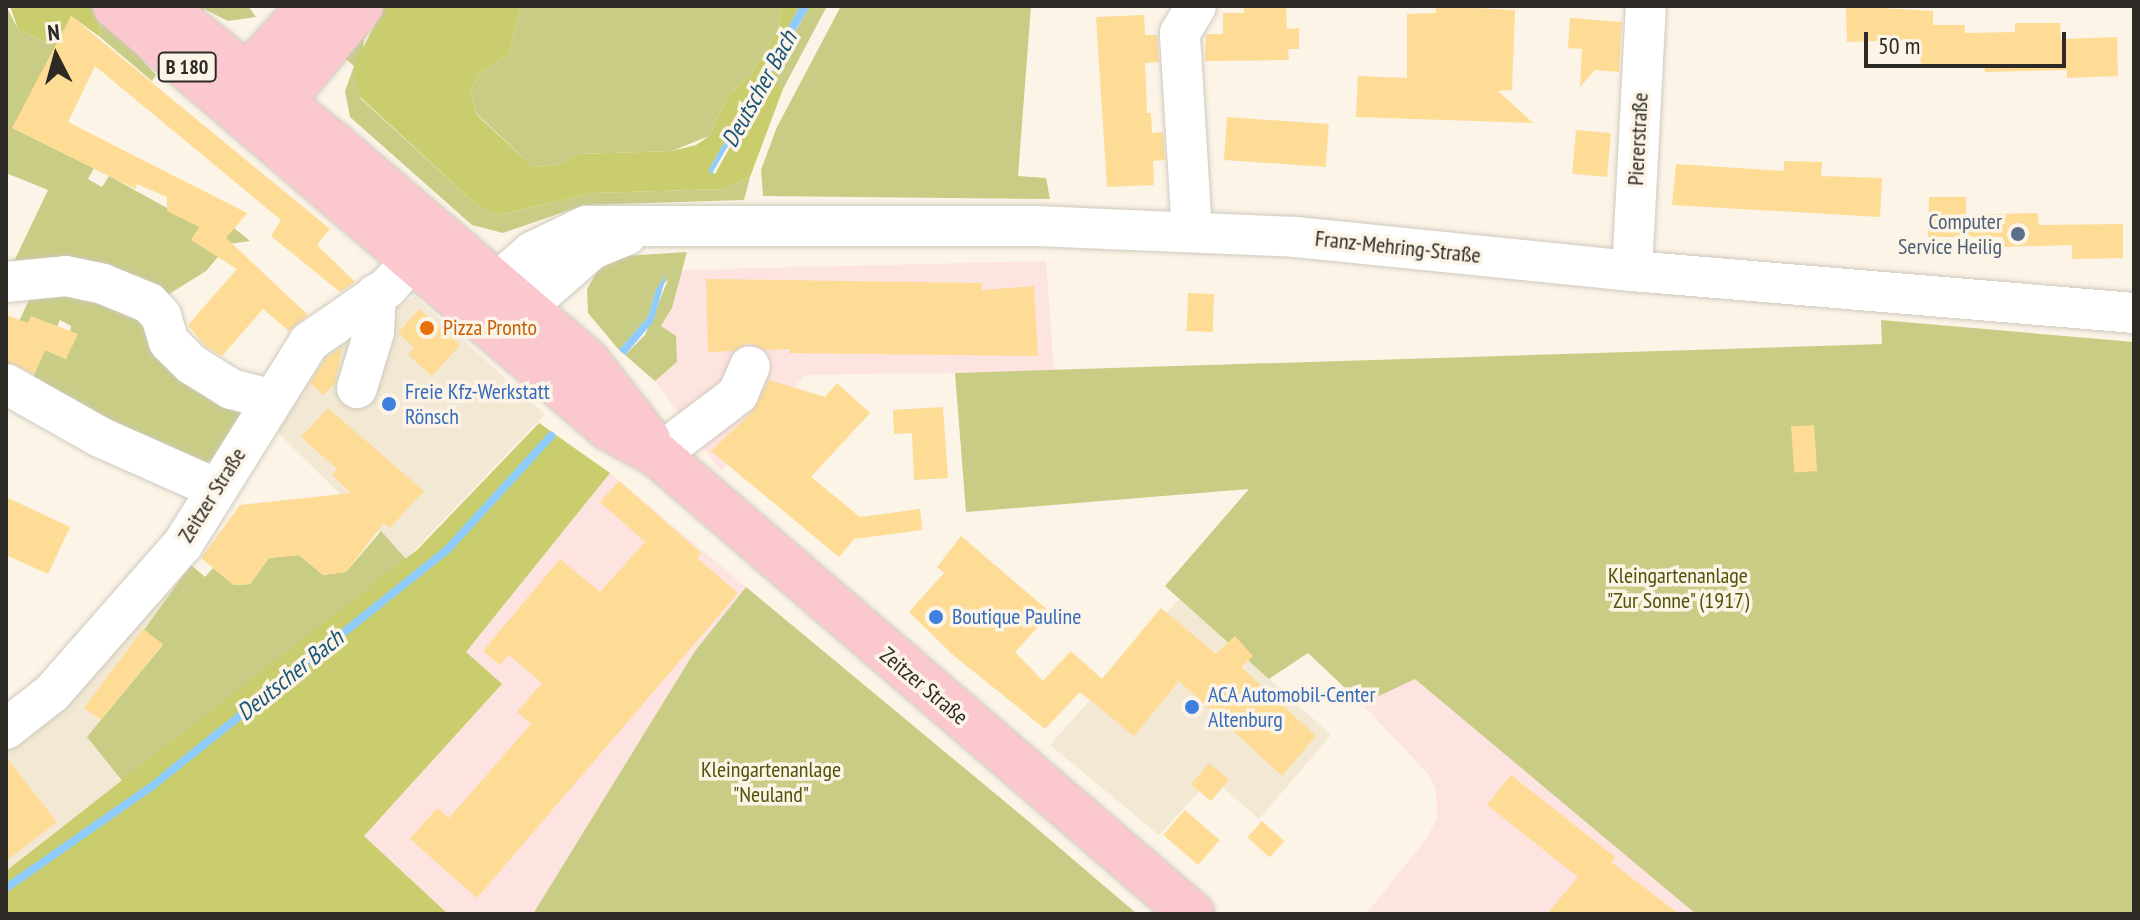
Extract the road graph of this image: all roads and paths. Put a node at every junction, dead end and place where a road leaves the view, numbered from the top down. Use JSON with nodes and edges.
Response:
{"nodes":[{"id":1,"x":115,"y":6,"type":"edge"},
{"id":2,"x":161,"y":6,"type":"edge"},
{"id":3,"x":310,"y":6,"type":"edge"},
{"id":4,"x":361,"y":6,"type":"edge"},
{"id":5,"x":1196,"y":6,"type":"edge"},
{"id":6,"x":1646,"y":6,"type":"edge"},
{"id":7,"x":237,"y":88,"type":"junction"},
{"id":8,"x":271,"y":115,"type":"junction"},
{"id":9,"x":1192,"y":232,"type":"junction"},
{"id":10,"x":424,"y":246,"type":"junction"},
{"id":11,"x":1632,"y":271,"type":"junction"},
{"id":12,"x":6,"y":282,"type":"edge"},
{"id":13,"x":376,"y":294,"type":"junction"},
{"id":14,"x":498,"y":310,"type":"junction"},
{"id":15,"x":2134,"y":313,"type":"edge"},
{"id":16,"x":750,"y":366,"type":"dead end"},
{"id":17,"x":6,"y":384,"type":"edge"},
{"id":18,"x":357,"y":388,"type":"dead end"},
{"id":19,"x":270,"y":399,"type":"junction"},
{"id":20,"x":658,"y":455,"type":"junction"},
{"id":21,"x":217,"y":489,"type":"junction"},
{"id":22,"x":6,"y":729,"type":"edge"},
{"id":23,"x":1192,"y":914,"type":"edge"}],
"edges":[{"from":1,"to":7,"type":"main road","name":"Zeitzer Straße","number":"B 180"},
{"from":2,"to":7,"type":"main road","name":"Zeitzer Straße","number":"B 180"},
{"from":3,"to":7,"type":"main road","number":"B 180"},
{"from":4,"to":8,"type":"main road"},
{"from":5,"to":9,"type":"street"},
{"from":6,"to":11,"type":"street","name":"Piererstraße"},
{"from":7,"to":8,"type":"main road","name":"Zeitzer Straße","number":"B 180"},
{"from":8,"to":10,"type":"main road","name":"Zeitzer Straße"},
{"from":9,"to":11,"type":"street","name":"Franz-Mehring-Straße"},
{"from":9,"to":14,"type":"street","name":"Franz-Mehring-Straße"},
{"from":10,"to":13,"type":"street","name":"Zeitzer Straße"},
{"from":10,"to":14,"type":"main road","name":"Zeitzer Straße"},
{"from":11,"to":15,"type":"street","name":"Franz-Mehring-Straße"},
{"from":12,"to":19,"type":"street"},
{"from":13,"to":18,"type":"street"},
{"from":13,"to":19,"type":"street","name":"Zeitzer Straße"},
{"from":14,"to":20,"type":"main road","name":"Zeitzer Straße"},
{"from":16,"to":20,"type":"street"},
{"from":17,"to":21,"type":"street"},
{"from":19,"to":21,"type":"street","name":"Zeitzer Straße"},
{"from":20,"to":23,"type":"main road","name":"Zeitzer Straße"},
{"from":21,"to":22,"type":"street","name":"Zeitzer Straße"}]}
